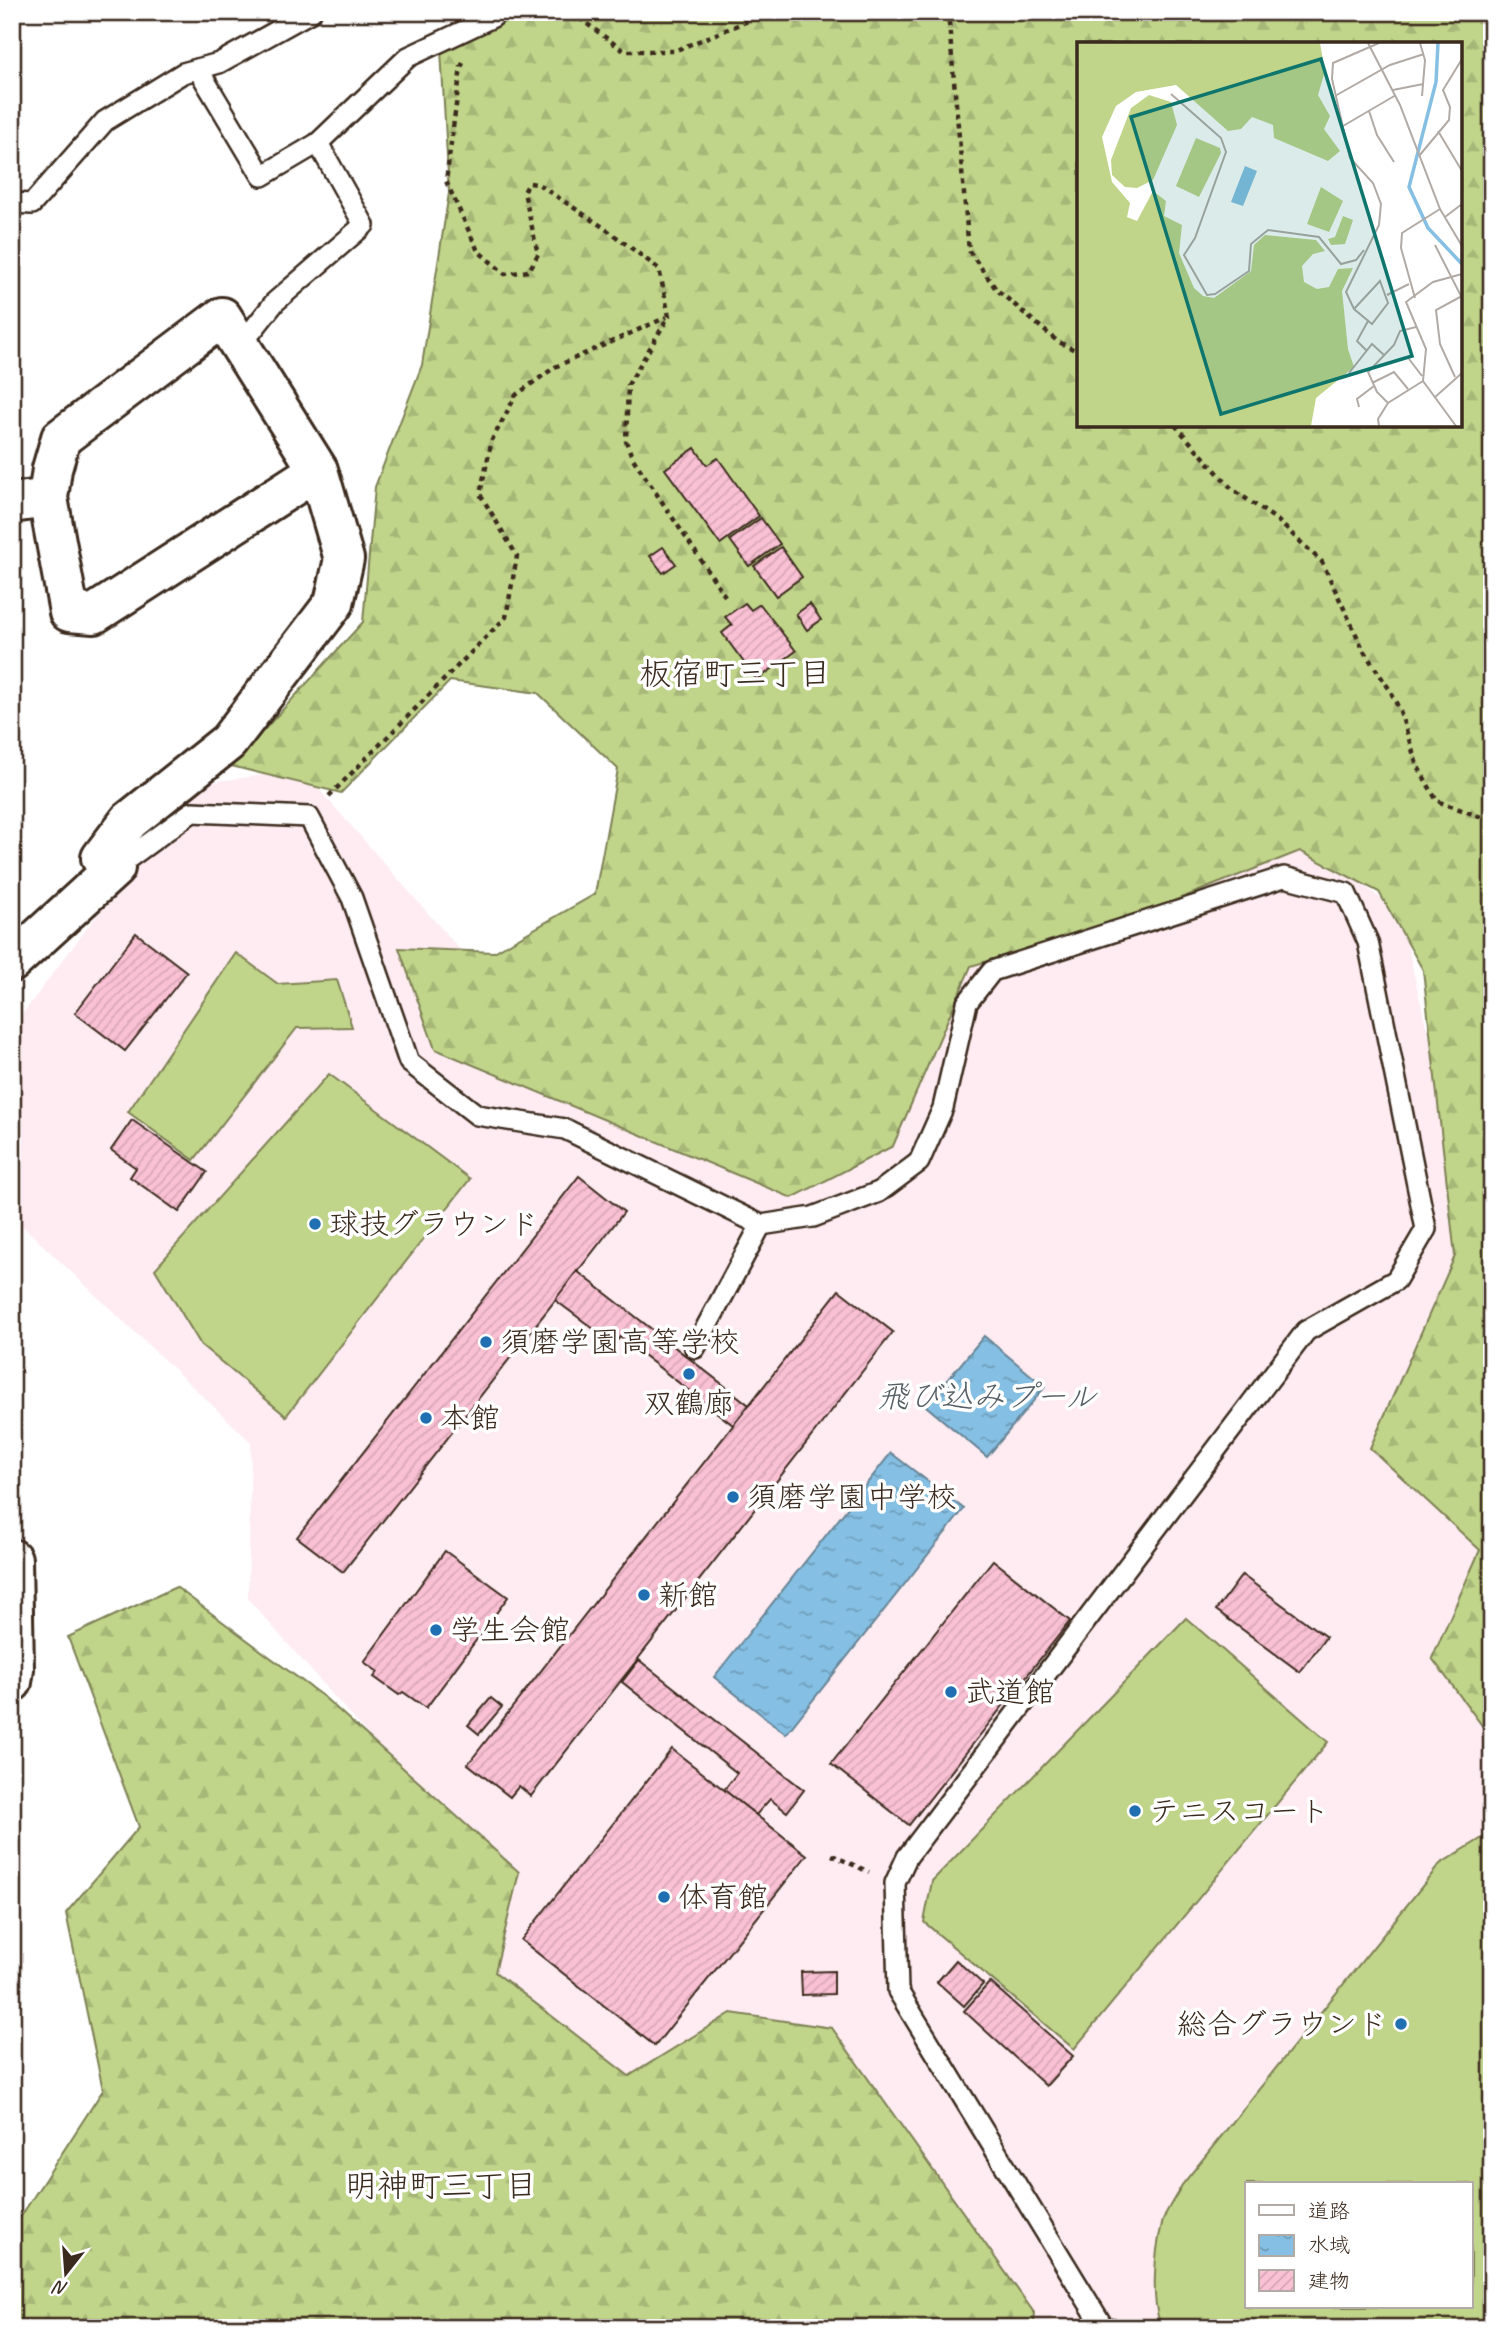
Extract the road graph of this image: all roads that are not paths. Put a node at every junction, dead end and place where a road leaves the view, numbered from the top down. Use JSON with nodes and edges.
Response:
{"nodes":[{"id":1,"x":310,"y":12,"type":"edge"},
{"id":2,"x":493,"y":16,"type":"road end"},
{"id":3,"x":198,"y":68,"type":"junction"},
{"id":4,"x":318,"y":143,"type":"junction"},
{"id":5,"x":12,"y":203,"type":"edge"},
{"id":6,"x":240,"y":346,"type":"junction"},
{"id":7,"x":318,"y":470,"type":"junction"},
{"id":8,"x":30,"y":500,"type":"edge"},
{"id":9,"x":115,"y":868,"type":"junction"},
{"id":10,"x":12,"y":962,"type":"edge"},
{"id":11,"x":761,"y":1225,"type":"junction"},
{"id":12,"x":695,"y":1348,"type":"dead end"},
{"id":13,"x":12,"y":1559,"type":"edge"},
{"id":14,"x":12,"y":1682,"type":"edge"},
{"id":15,"x":1104,"y":2328,"type":"edge"}],
"edges":[{"from":1,"to":3,"type":"lane"},
{"from":2,"to":4,"type":"lane"},
{"from":3,"to":4,"type":"lane"},
{"from":3,"to":5,"type":"lane"},
{"from":4,"to":6,"type":"lane"},
{"from":6,"to":7,"type":"street"},
{"from":6,"to":8,"type":"street"},
{"from":7,"to":8,"type":"street"},
{"from":7,"to":9,"type":"street"},
{"from":9,"to":10,"type":"street"},
{"from":9,"to":11,"type":"lane"},
{"from":11,"to":12,"type":"lane"},
{"from":11,"to":15,"type":"lane"},
{"from":13,"to":14,"type":"street"}]}
